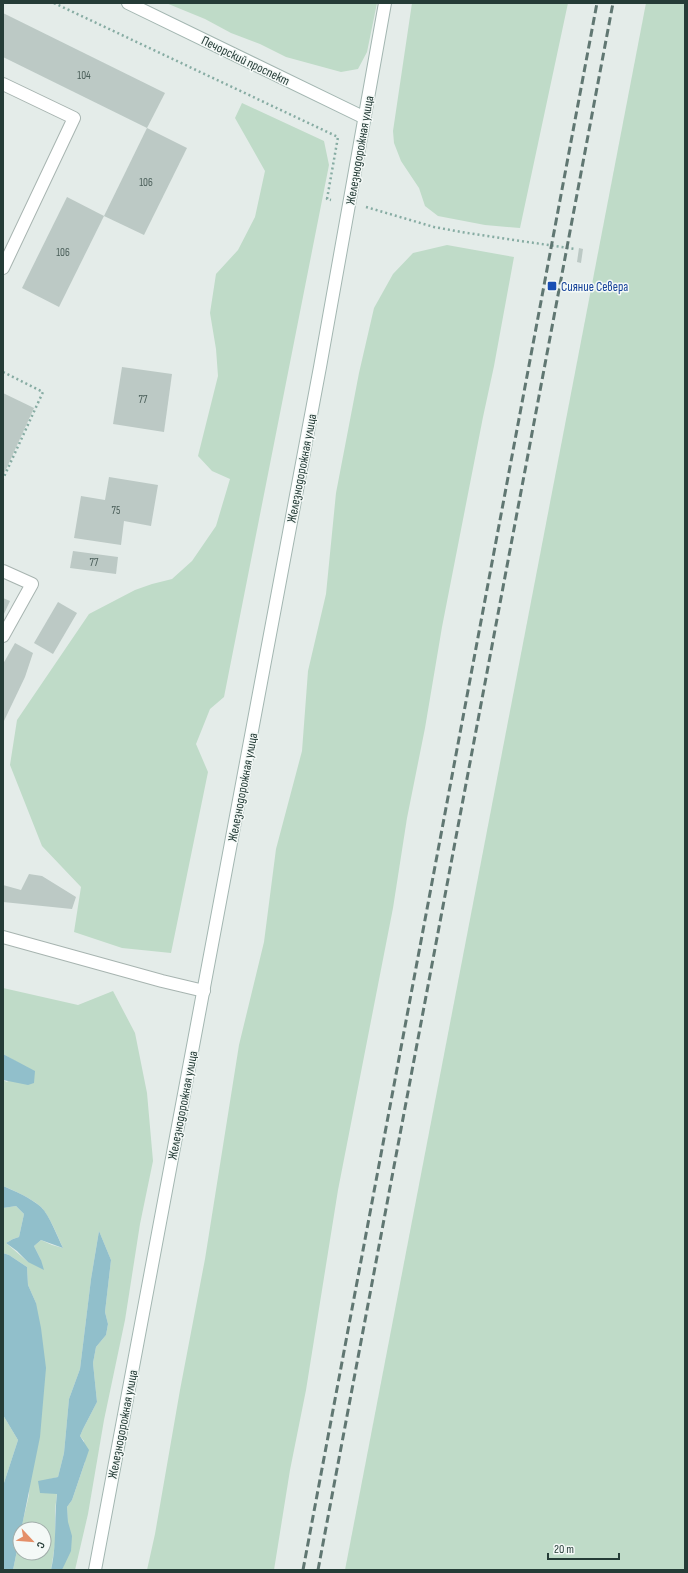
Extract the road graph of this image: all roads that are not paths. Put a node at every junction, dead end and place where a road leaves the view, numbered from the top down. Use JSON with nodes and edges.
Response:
{"nodes":[{"id":1,"x":128,"y":3,"type":"edge"},
{"id":2,"x":385,"y":3,"type":"edge"},
{"id":3,"x":3,"y":84,"type":"edge"},
{"id":4,"x":365,"y":118,"type":"junction"},
{"id":5,"x":3,"y":268,"type":"edge"},
{"id":6,"x":3,"y":571,"type":"edge"},
{"id":7,"x":3,"y":636,"type":"edge"},
{"id":8,"x":3,"y":937,"type":"edge"},
{"id":9,"x":204,"y":991,"type":"junction"},
{"id":10,"x":95,"y":1570,"type":"edge"}],
"edges":[{"from":1,"to":4,"type":"main road","name":"Печорский проспект"},
{"from":2,"to":4,"type":"main road","name":"Железнодорожная улица"},
{"from":3,"to":5,"type":"main road"},
{"from":4,"to":9,"type":"main road","name":"Железнодорожная улица"},
{"from":6,"to":7,"type":"main road"},
{"from":8,"to":9,"type":"main road"},
{"from":9,"to":10,"type":"main road","name":"Железнодорожная улица"}]}
